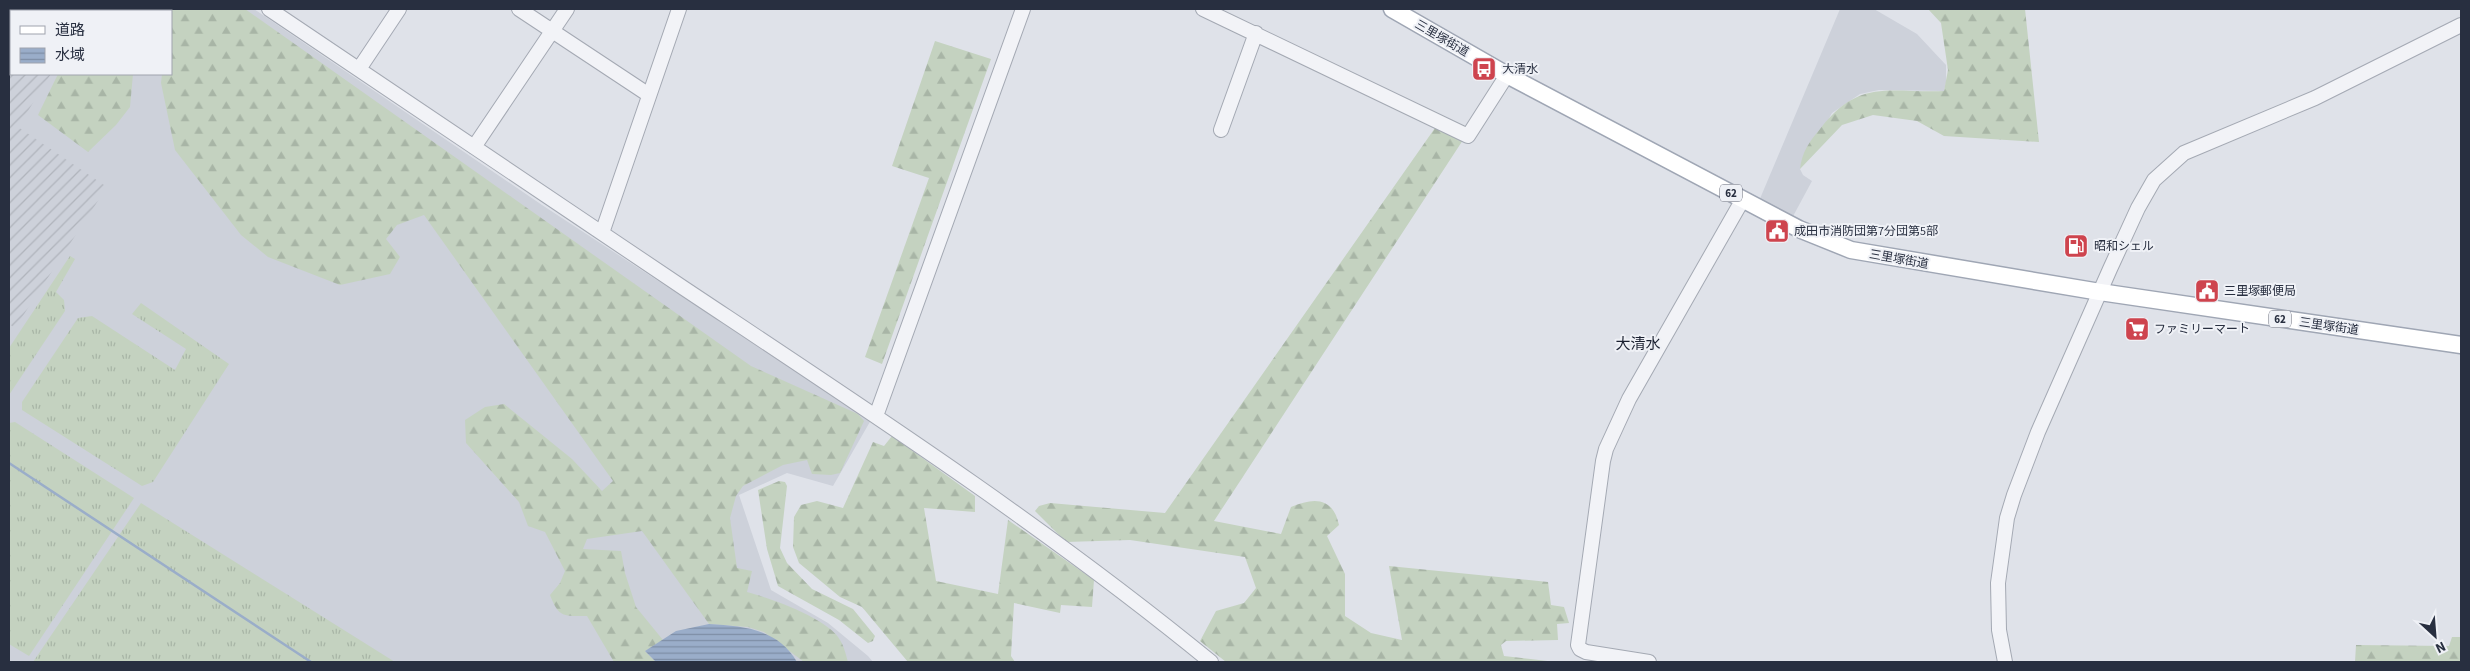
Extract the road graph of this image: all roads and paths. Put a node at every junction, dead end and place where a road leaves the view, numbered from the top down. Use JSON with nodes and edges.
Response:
{"nodes":[{"id":1,"x":269,"y":9,"type":"edge"},
{"id":2,"x":399,"y":9,"type":"edge"},
{"id":3,"x":519,"y":9,"type":"edge"},
{"id":4,"x":567,"y":9,"type":"edge"},
{"id":5,"x":679,"y":9,"type":"edge"},
{"id":6,"x":1022,"y":9,"type":"edge"},
{"id":7,"x":1202,"y":9,"type":"edge"},
{"id":8,"x":1392,"y":9,"type":"edge"},
{"id":9,"x":2461,"y":25,"type":"edge"},
{"id":10,"x":552,"y":31,"type":"junction"},
{"id":11,"x":1256,"y":33,"type":"junction"},
{"id":12,"x":359,"y":69,"type":"junction"},
{"id":13,"x":1507,"y":75,"type":"junction"},
{"id":14,"x":649,"y":95,"type":"junction"},
{"id":15,"x":1221,"y":130,"type":"dead end"},
{"id":16,"x":474,"y":147,"type":"junction"},
{"id":17,"x":1743,"y":199,"type":"junction"},
{"id":18,"x":602,"y":233,"type":"junction"},
{"id":19,"x":2100,"y":292,"type":"junction"},
{"id":20,"x":2461,"y":345,"type":"edge"},
{"id":21,"x":876,"y":416,"type":"junction"},
{"id":22,"x":1211,"y":662,"type":"edge"},
{"id":23,"x":1649,"y":662,"type":"edge"},
{"id":24,"x":2005,"y":662,"type":"edge"}],
"edges":[{"from":1,"to":12,"type":"street"},
{"from":2,"to":12,"type":"street"},
{"from":3,"to":10,"type":"street"},
{"from":4,"to":10,"type":"street"},
{"from":5,"to":14,"type":"street"},
{"from":6,"to":21,"type":"street"},
{"from":7,"to":11,"type":"street"},
{"from":8,"to":13,"type":"main road","name":"三里塚街道","number":"62"},
{"from":9,"to":19,"type":"street"},
{"from":10,"to":14,"type":"street"},
{"from":10,"to":16,"type":"street"},
{"from":11,"to":13,"type":"street"},
{"from":11,"to":15,"type":"street"},
{"from":12,"to":16,"type":"street"},
{"from":13,"to":17,"type":"main road","name":"三里塚街道","number":"62"},
{"from":14,"to":18,"type":"street"},
{"from":16,"to":18,"type":"street"},
{"from":17,"to":19,"type":"main road","name":"三里塚街道","number":"62"},
{"from":17,"to":23,"type":"street"},
{"from":18,"to":21,"type":"street"},
{"from":19,"to":20,"type":"main road","name":"三里塚街道","number":"62"},
{"from":19,"to":24,"type":"street"},
{"from":21,"to":22,"type":"street"}]}
